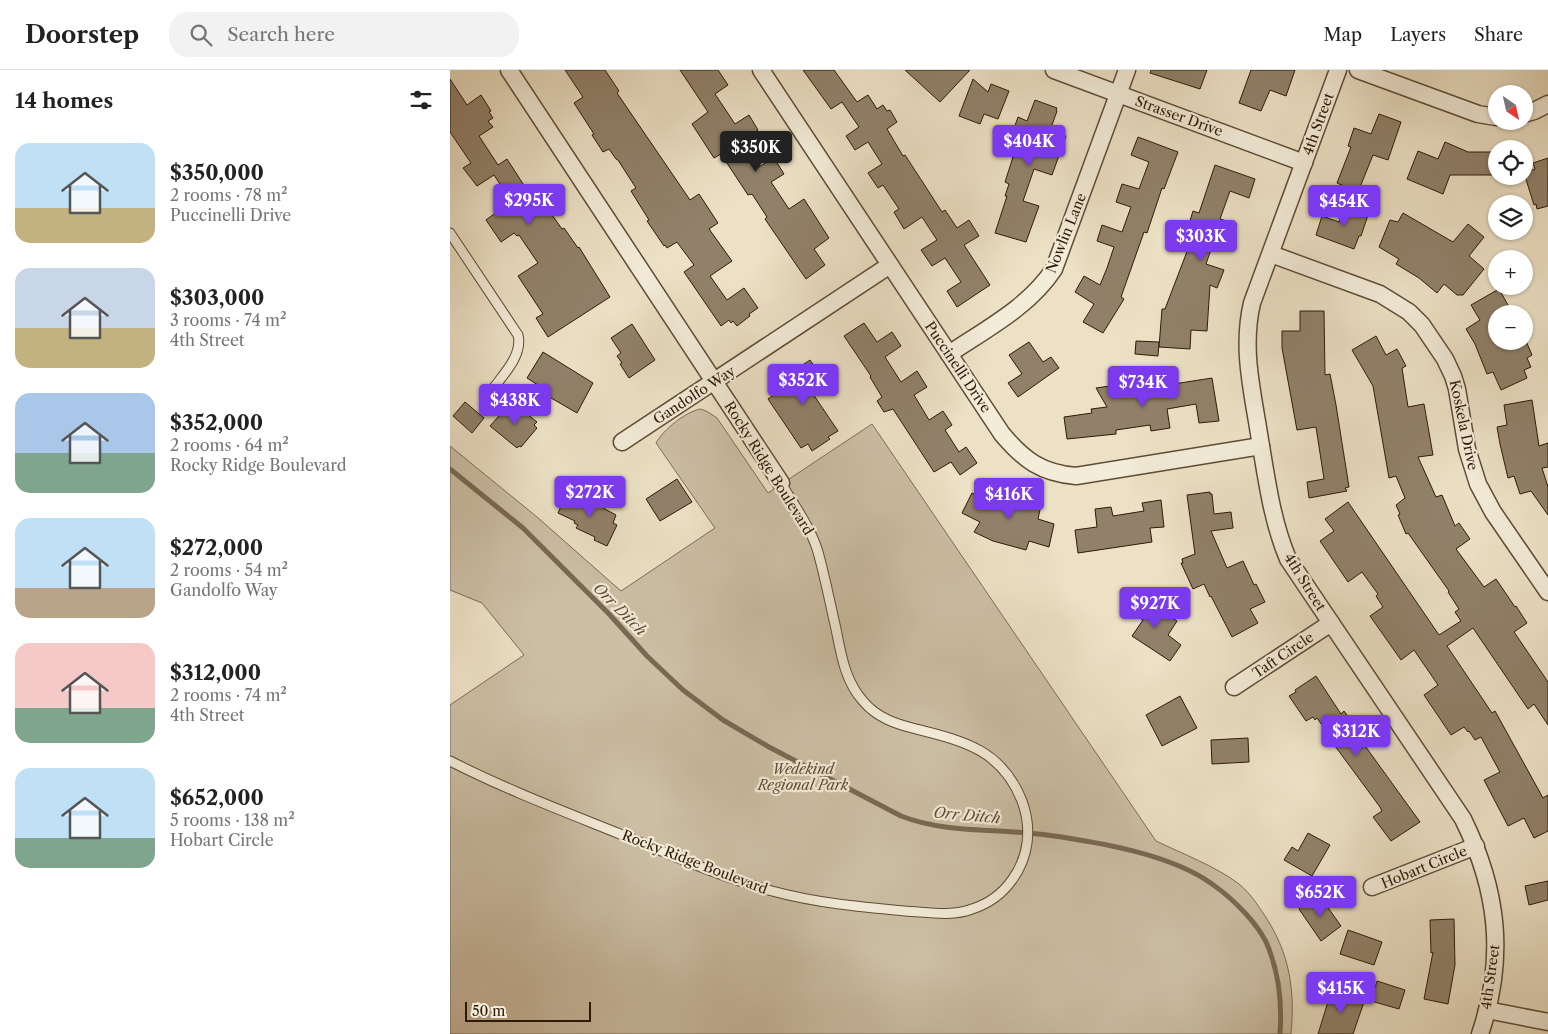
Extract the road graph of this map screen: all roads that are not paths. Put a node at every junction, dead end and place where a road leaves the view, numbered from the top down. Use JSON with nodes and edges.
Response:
{"nodes":[{"id":1,"x":509,"y":70,"type":"edge"},
{"id":2,"x":761,"y":70,"type":"edge"},
{"id":3,"x":1054,"y":70,"type":"edge"},
{"id":4,"x":1127,"y":70,"type":"edge"},
{"id":5,"x":1338,"y":70,"type":"edge"},
{"id":6,"x":1358,"y":70,"type":"edge"},
{"id":7,"x":1119,"y":94,"type":"junction"},
{"id":8,"x":1548,"y":104,"type":"edge"},
{"id":9,"x":1533,"y":112,"type":"edge"},
{"id":10,"x":1488,"y":116,"type":"edge"},
{"id":11,"x":1304,"y":163,"type":"junction"},
{"id":12,"x":450,"y":233,"type":"edge"},
{"id":13,"x":1271,"y":254,"type":"junction"},
{"id":14,"x":890,"y":265,"type":"junction"},
{"id":15,"x":949,"y":354,"type":"junction"},
{"id":16,"x":714,"y":381,"type":"junction"},
{"id":17,"x":492,"y":390,"type":"dead end"},
{"id":18,"x":622,"y":442,"type":"dead end"},
{"id":19,"x":1261,"y":446,"type":"junction"},
{"id":20,"x":781,"y":483,"type":"joint"},
{"id":21,"x":1548,"y":592,"type":"edge"},
{"id":22,"x":1331,"y":622,"type":"junction"},
{"id":23,"x":1234,"y":687,"type":"dead end"},
{"id":24,"x":450,"y":761,"type":"edge"},
{"id":25,"x":1476,"y":846,"type":"junction"},
{"id":26,"x":1372,"y":888,"type":"dead end"},
{"id":27,"x":1487,"y":1010,"type":"junction"},
{"id":28,"x":1548,"y":1022,"type":"edge"},
{"id":29,"x":1480,"y":1034,"type":"edge"}],
"edges":[{"from":1,"to":16,"type":"street","name":"Rocky Ridge Boulevard"},
{"from":2,"to":14,"type":"street","name":"Puccinelli Drive"},
{"from":3,"to":7,"type":"street","name":"Strasser Drive"},
{"from":4,"to":7,"type":"street","name":"Nowlin Lane"},
{"from":5,"to":11,"type":"street","name":"4th Street"},
{"from":6,"to":10,"type":"street"},
{"from":7,"to":11,"type":"street","name":"Strasser Drive"},
{"from":7,"to":15,"type":"street","name":"Nowlin Lane"},
{"from":8,"to":9,"type":"street"},
{"from":11,"to":13,"type":"street","name":"4th Street"},
{"from":12,"to":17,"type":"lane"},
{"from":13,"to":19,"type":"street","name":"4th Street"},
{"from":13,"to":21,"type":"street","name":"Koskela Drive"},
{"from":14,"to":15,"type":"street","name":"Puccinelli Drive"},
{"from":14,"to":16,"type":"street","name":"Gandolfo Way"},
{"from":15,"to":19,"type":"street","name":"Puccinelli Drive"},
{"from":16,"to":18,"type":"street","name":"Gandolfo Way"},
{"from":16,"to":20,"type":"street","name":"Rocky Ridge Boulevard"},
{"from":19,"to":22,"type":"street","name":"4th Street"},
{"from":20,"to":24,"type":"lane","name":"Rocky Ridge Boulevard"},
{"from":22,"to":23,"type":"street","name":"Taft Circle"},
{"from":22,"to":25,"type":"street","name":"4th Street"},
{"from":25,"to":26,"type":"street","name":"Hobart Circle"},
{"from":25,"to":27,"type":"street","name":"4th Street"},
{"from":27,"to":28,"type":"street"},
{"from":27,"to":29,"type":"street","name":"4th Street"}]}
